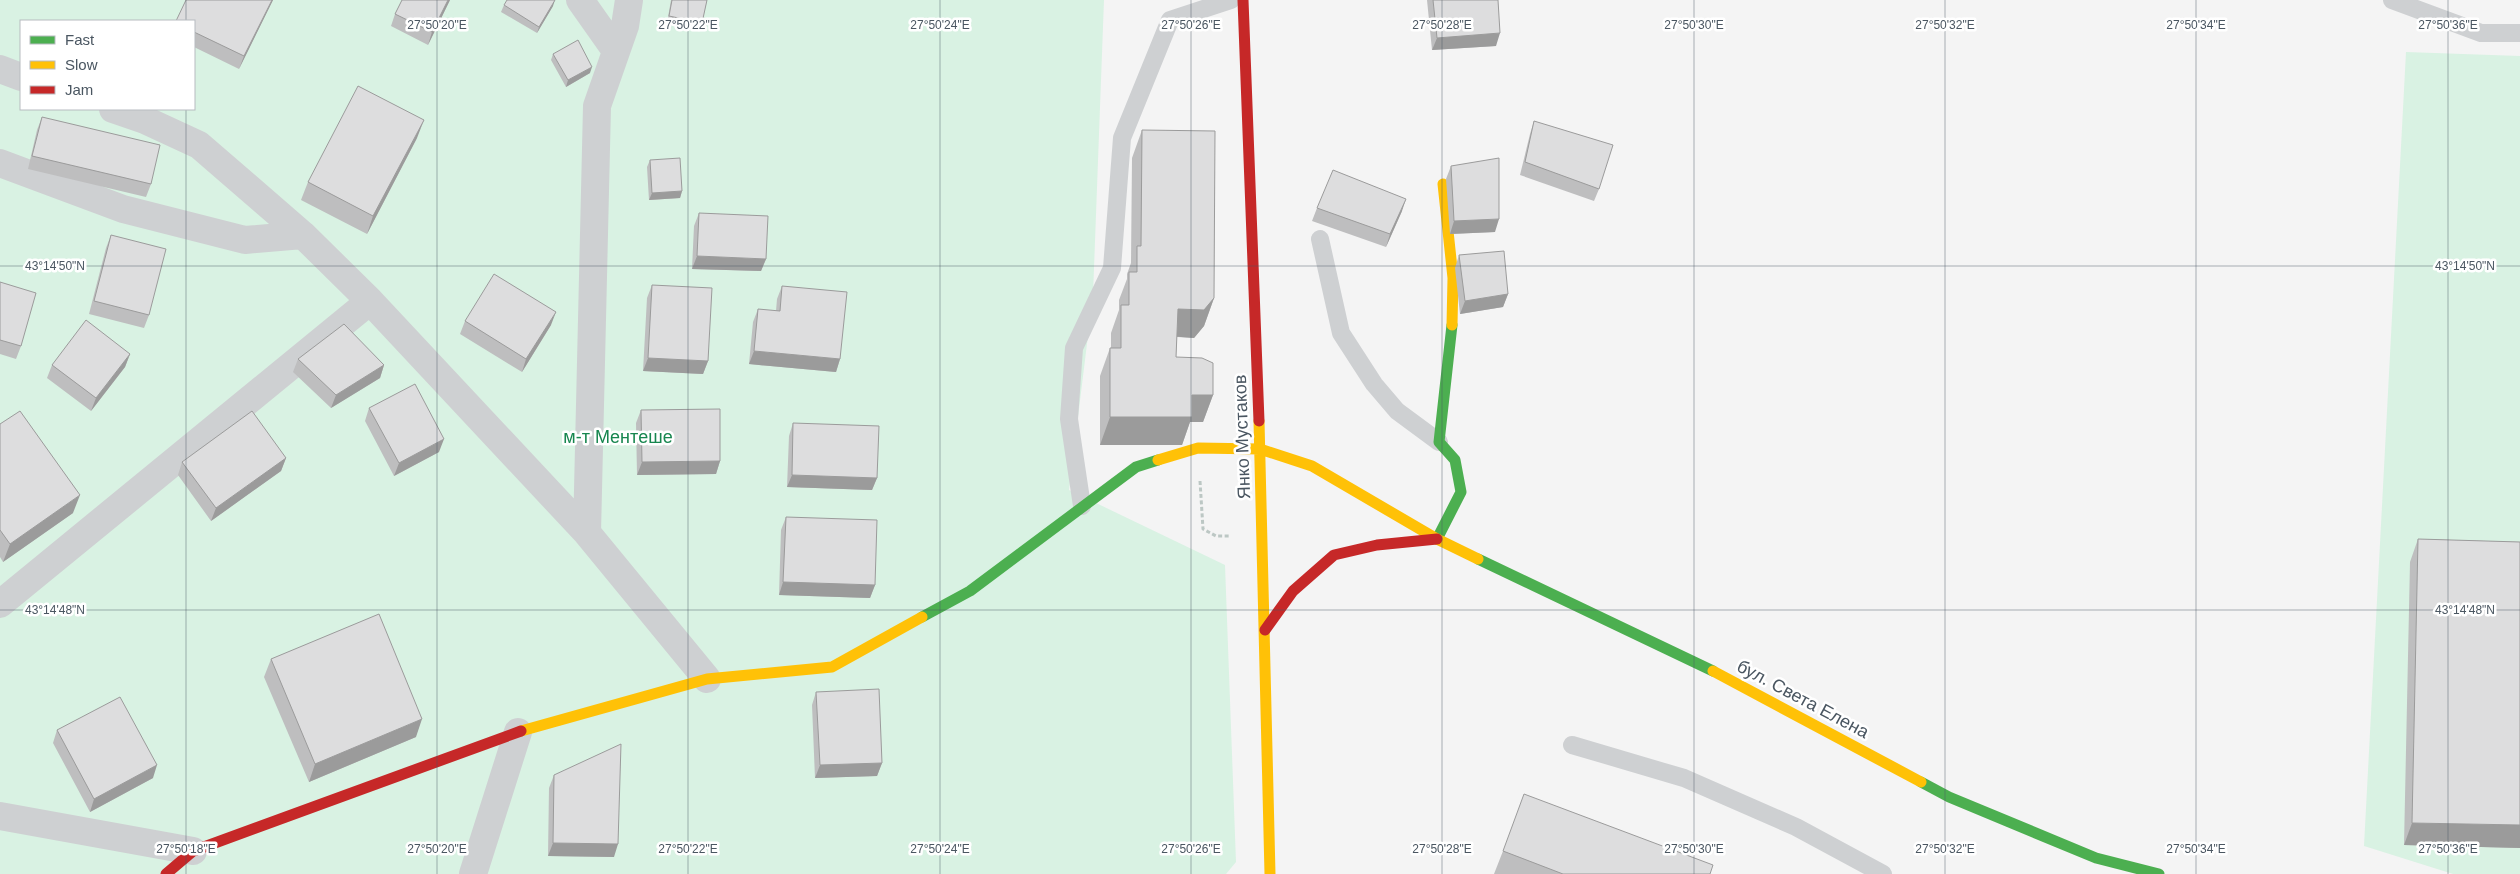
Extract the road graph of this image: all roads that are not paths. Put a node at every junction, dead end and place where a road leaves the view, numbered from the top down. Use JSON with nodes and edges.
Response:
{"nodes":[{"id":1,"x":580,"y":0,"type":"edge"},
{"id":2,"x":629,"y":0,"type":"edge"},
{"id":3,"x":1231,"y":0,"type":"edge"},
{"id":4,"x":1242,"y":0,"type":"edge"},
{"id":5,"x":2392,"y":0,"type":"edge"},
{"id":6,"x":2520,"y":32,"type":"edge"},
{"id":7,"x":616,"y":51,"type":"junction"},
{"id":8,"x":0,"y":69,"type":"edge"},
{"id":9,"x":20,"y":77,"type":"edge"},
{"id":10,"x":117,"y":110,"type":"edge"},
{"id":11,"x":0,"y":163,"type":"edge"},
{"id":12,"x":1443,"y":184,"type":"dead end"},
{"id":13,"x":303,"y":235,"type":"junction"},
{"id":14,"x":1320,"y":239,"type":"dead end"},
{"id":15,"x":370,"y":301,"type":"junction"},
{"id":16,"x":1439,"y":442,"type":"junction"},
{"id":17,"x":1260,"y":449,"type":"junction"},
{"id":18,"x":1082,"y":506,"type":"junction"},
{"id":19,"x":587,"y":533,"type":"junction"},
{"id":20,"x":1437,"y":539,"type":"junction"},
{"id":21,"x":0,"y":604,"type":"edge"},
{"id":22,"x":1264,"y":630,"type":"junction"},
{"id":23,"x":707,"y":679,"type":"junction"},
{"id":24,"x":518,"y":732,"type":"junction"},
{"id":25,"x":1572,"y":745,"type":"dead end"},
{"id":26,"x":0,"y":816,"type":"edge"},
{"id":27,"x":193,"y":851,"type":"junction"},
{"id":28,"x":166,"y":874,"type":"edge"},
{"id":29,"x":473,"y":874,"type":"edge"},
{"id":30,"x":1270,"y":874,"type":"edge"},
{"id":31,"x":1883,"y":874,"type":"edge"},
{"id":32,"x":2159,"y":874,"type":"edge"}],
"edges":[{"from":1,"to":7,"type":"street"},
{"from":2,"to":7,"type":"street"},
{"from":3,"to":18,"type":"lane"},
{"from":4,"to":17,"type":"street","name":"Янко Мустаков"},
{"from":5,"to":6,"type":"lane"},
{"from":7,"to":19,"type":"street"},
{"from":8,"to":9,"type":"street"},
{"from":10,"to":13,"type":"street"},
{"from":11,"to":13,"type":"street"},
{"from":12,"to":16,"type":"street"},
{"from":13,"to":15,"type":"street"},
{"from":14,"to":16,"type":"lane"},
{"from":15,"to":19,"type":"street"},
{"from":15,"to":21,"type":"street"},
{"from":16,"to":20,"type":"street"},
{"from":17,"to":18,"type":"street","name":"бул. Света Елена"},
{"from":17,"to":20,"type":"street","name":"бул. Света Елена"},
{"from":17,"to":22,"type":"street","name":"Янко Мустаков"},
{"from":18,"to":23,"type":"street","name":"бул. Света Елена"},
{"from":19,"to":23,"type":"street"},
{"from":20,"to":22,"type":"street"},
{"from":20,"to":32,"type":"street","name":"бул. Света Елена"},
{"from":22,"to":30,"type":"street","name":"Янко Мустаков"},
{"from":23,"to":24,"type":"street","name":"бул. Света Елена"},
{"from":24,"to":27,"type":"street","name":"бул. Света Елена"},
{"from":24,"to":29,"type":"street"},
{"from":25,"to":31,"type":"lane"},
{"from":26,"to":27,"type":"street"},
{"from":27,"to":28,"type":"street"}]}
